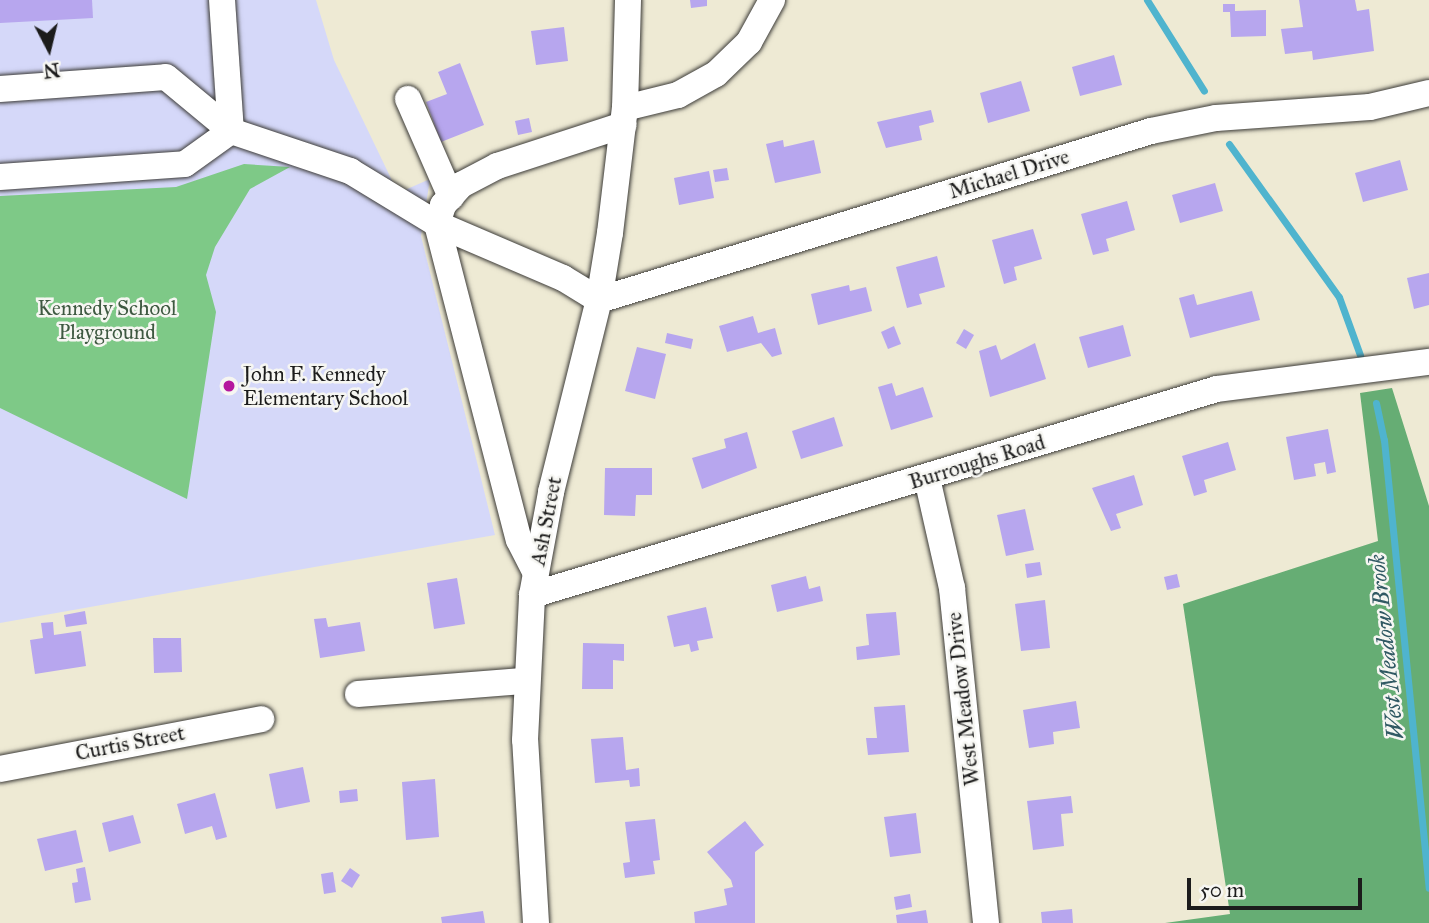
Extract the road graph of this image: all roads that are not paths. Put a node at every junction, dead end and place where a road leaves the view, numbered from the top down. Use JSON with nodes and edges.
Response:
{"nodes":[{"id":1,"x":222,"y":0,"type":"edge"},
{"id":2,"x":628,"y":0,"type":"edge"},
{"id":3,"x":772,"y":0,"type":"edge"},
{"id":4,"x":0,"y":89,"type":"edge"},
{"id":5,"x":1429,"y":93,"type":"edge"},
{"id":6,"x":408,"y":99,"type":"dead end"},
{"id":7,"x":624,"y":117,"type":"junction"},
{"id":8,"x":231,"y":131,"type":"junction"},
{"id":9,"x":0,"y":177,"type":"edge"},
{"id":10,"x":451,"y":197,"type":"junction"},
{"id":11,"x":437,"y":224,"type":"junction"},
{"id":12,"x":598,"y":300,"type":"junction"},
{"id":13,"x":1429,"y":362,"type":"edge"},
{"id":14,"x":927,"y":478,"type":"junction"},
{"id":15,"x":534,"y":584,"type":"junction"},
{"id":16,"x":525,"y":681,"type":"junction"},
{"id":17,"x":358,"y":694,"type":"dead end"},
{"id":18,"x":261,"y":719,"type":"dead end"},
{"id":19,"x":0,"y":769,"type":"edge"},
{"id":20,"x":536,"y":923,"type":"edge"},
{"id":21,"x":986,"y":923,"type":"edge"}],
"edges":[{"from":1,"to":8,"type":"street"},
{"from":2,"to":7,"type":"street","name":"Ash Street"},
{"from":3,"to":7,"type":"street"},
{"from":4,"to":8,"type":"street"},
{"from":5,"to":12,"type":"street","name":"Michael Drive"},
{"from":6,"to":10,"type":"street"},
{"from":7,"to":10,"type":"street"},
{"from":7,"to":12,"type":"street","name":"Ash Street"},
{"from":8,"to":9,"type":"street"},
{"from":8,"to":11,"type":"street"},
{"from":10,"to":11,"type":"street"},
{"from":11,"to":12,"type":"street"},
{"from":11,"to":15,"type":"street"},
{"from":12,"to":15,"type":"street","name":"Ash Street"},
{"from":13,"to":14,"type":"street","name":"Burroughs Road"},
{"from":14,"to":15,"type":"street","name":"Burroughs Road"},
{"from":14,"to":21,"type":"street","name":"West Meadow Drive"},
{"from":15,"to":16,"type":"street","name":"Ash Street"},
{"from":16,"to":17,"type":"street"},
{"from":16,"to":20,"type":"street","name":"Ash Street"},
{"from":18,"to":19,"type":"street","name":"Curtis Street"}]}
